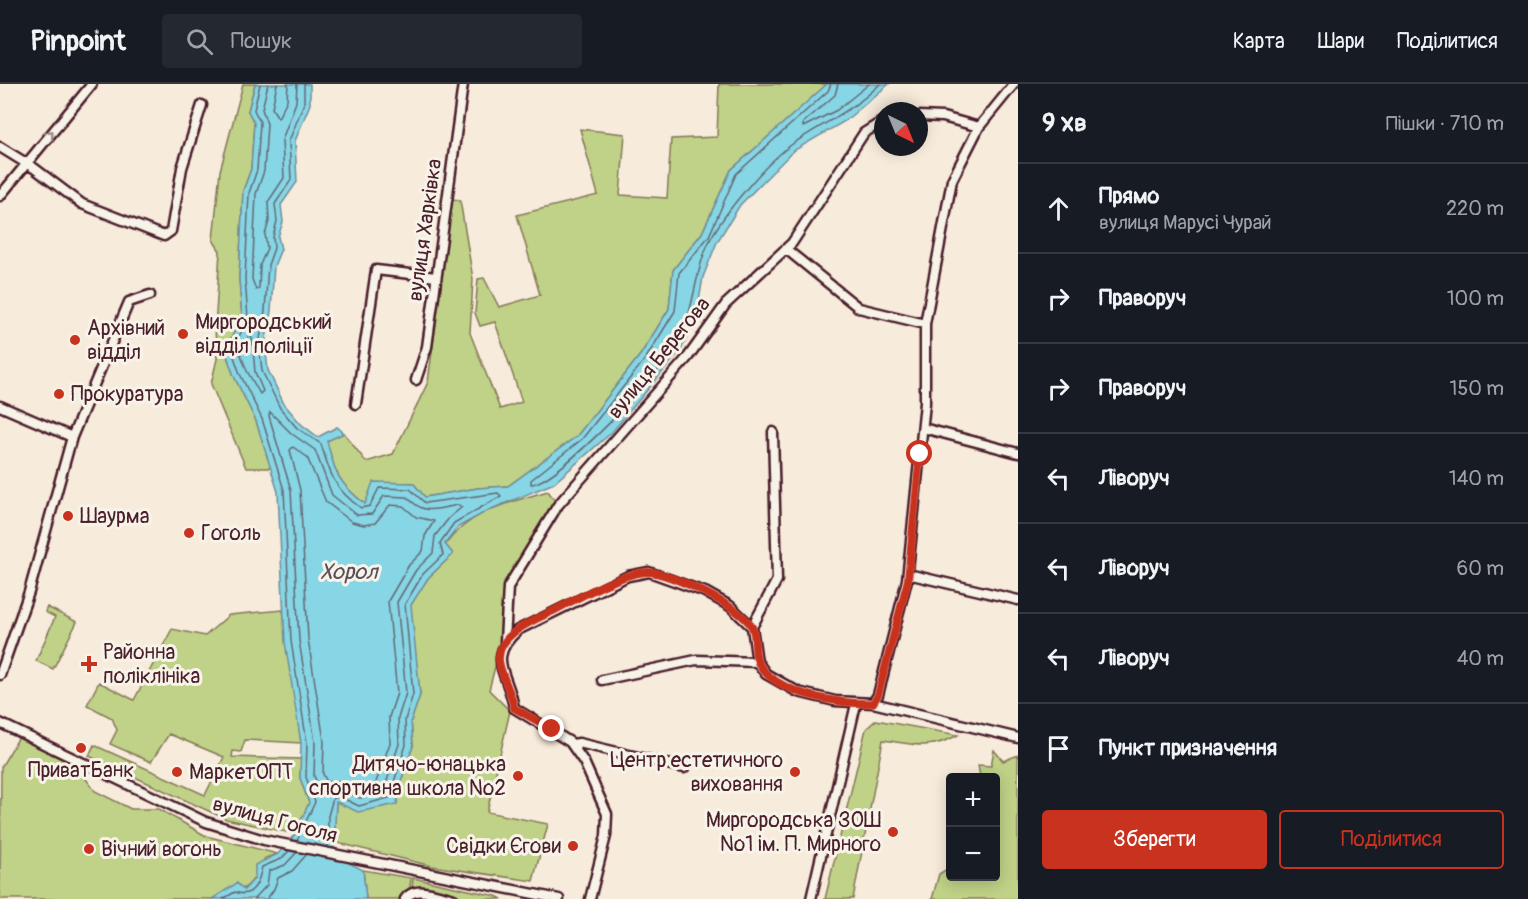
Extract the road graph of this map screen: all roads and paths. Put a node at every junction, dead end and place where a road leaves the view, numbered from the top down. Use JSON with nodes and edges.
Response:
{"nodes":[{"id":1,"x":92,"y":84,"type":"edge"},
{"id":2,"x":463,"y":84,"type":"edge"},
{"id":3,"x":1014,"y":84,"type":"edge"},
{"id":4,"x":202,"y":105,"type":"dead end"},
{"id":5,"x":928,"y":116,"type":"edge"},
{"id":6,"x":874,"y":127,"type":"edge"},
{"id":7,"x":979,"y":127,"type":"junction"},
{"id":8,"x":0,"y":147,"type":"edge"},
{"id":9,"x":27,"y":163,"type":"junction"},
{"id":10,"x":0,"y":196,"type":"edge"},
{"id":11,"x":786,"y":249,"type":"junction"},
{"id":12,"x":436,"y":277,"type":"junction"},
{"id":13,"x":150,"y":295,"type":"dead end"},
{"id":14,"x":925,"y":324,"type":"junction"},
{"id":15,"x":416,"y":380,"type":"dead end"},
{"id":16,"x":356,"y":404,"type":"dead end"},
{"id":17,"x":0,"y":406,"type":"edge"},
{"id":18,"x":923,"y":428,"type":"junction"},
{"id":19,"x":773,"y":432,"type":"dead end"},
{"id":20,"x":72,"y":437,"type":"junction"},
{"id":21,"x":1018,"y":453,"type":"edge"},
{"id":22,"x":908,"y":574,"type":"junction"},
{"id":23,"x":1018,"y":600,"type":"edge"},
{"id":24,"x":752,"y":627,"type":"junction"},
{"id":25,"x":506,"y":641,"type":"junction"},
{"id":26,"x":757,"y":662,"type":"junction"},
{"id":27,"x":0,"y":675,"type":"edge"},
{"id":28,"x":602,"y":680,"type":"dead end"},
{"id":29,"x":873,"y":703,"type":"junction"},
{"id":30,"x":856,"y":704,"type":"junction"},
{"id":31,"x":0,"y":723,"type":"edge"},
{"id":32,"x":1018,"y":738,"type":"edge"},
{"id":33,"x":572,"y":744,"type":"junction"},
{"id":34,"x":684,"y":768,"type":"dead end"},
{"id":35,"x":515,"y":895,"type":"edge"},
{"id":36,"x":405,"y":899,"type":"edge"},
{"id":37,"x":454,"y":899,"type":"edge"},
{"id":38,"x":559,"y":899,"type":"edge"},
{"id":39,"x":591,"y":899,"type":"edge"},
{"id":40,"x":811,"y":899,"type":"edge"}],
"edges":[{"from":9,"to":1,"type":"street","one_way":true},
{"from":2,"to":12,"type":"street","name":"вулиця Харківка"},
{"from":3,"to":7,"type":"street"},
{"from":4,"to":9,"type":"street"},
{"from":5,"to":7,"type":"street"},
{"from":6,"to":11,"type":"street","name":"вулиця Берегова"},
{"from":7,"to":14,"type":"street"},
{"from":8,"to":9,"type":"street"},
{"from":9,"to":10,"type":"street"},
{"from":11,"to":14,"type":"street"},
{"from":11,"to":25,"type":"street","name":"вулиця Берегова"},
{"from":12,"to":15,"type":"street","name":"вулиця Харківка"},
{"from":12,"to":16,"type":"street"},
{"from":13,"to":20,"type":"street"},
{"from":14,"to":18,"type":"street"},
{"from":17,"to":20,"type":"street"},
{"from":18,"to":21,"type":"street"},
{"from":18,"to":22,"type":"street"},
{"from":19,"to":24,"type":"street"},
{"from":20,"to":27,"type":"street"},
{"from":22,"to":23,"type":"street"},
{"from":22,"to":29,"type":"street"},
{"from":24,"to":25,"type":"street"},
{"from":24,"to":26,"type":"street"},
{"from":25,"to":33,"type":"street","name":"вулиця Берегова"},
{"from":26,"to":28,"type":"street"},
{"from":26,"to":30,"type":"street"},
{"from":29,"to":30,"type":"street"},
{"from":29,"to":32,"type":"street"},
{"from":30,"to":40,"type":"street"},
{"from":31,"to":35,"type":"street","name":"вулиця Гоголя"},
{"from":33,"to":34,"type":"street"},
{"from":33,"to":39,"type":"street"},
{"from":35,"to":38,"type":"street","name":"вулиця Гоголя"},
{"from":36,"to":37,"type":"street"}]}
